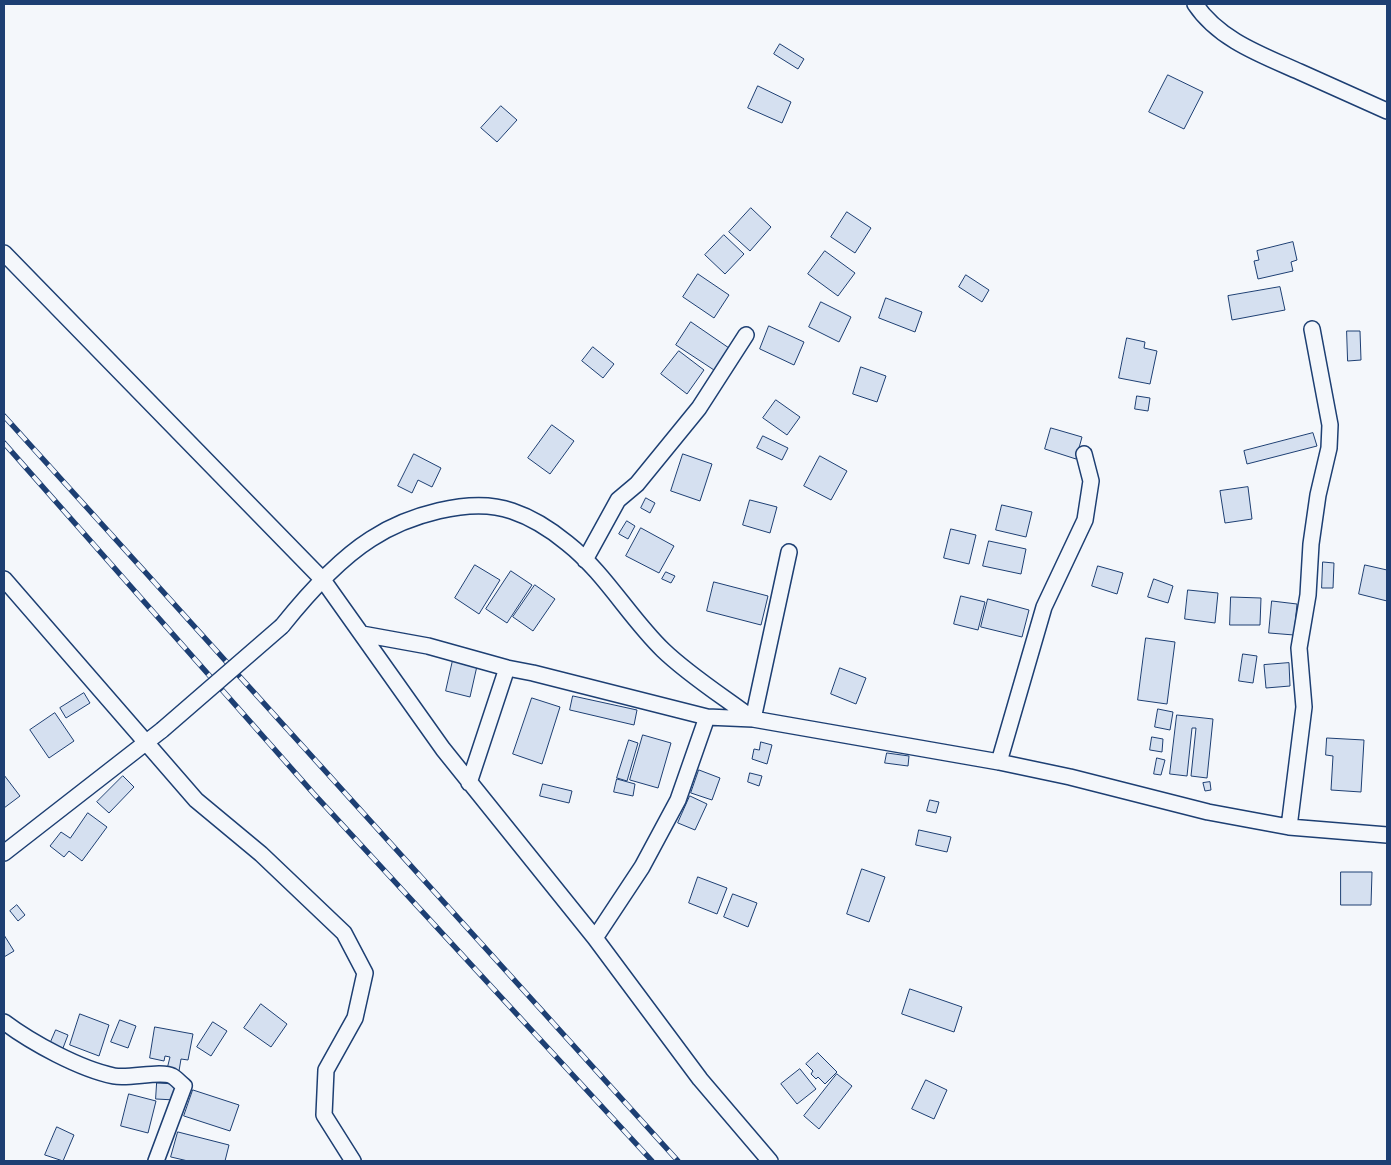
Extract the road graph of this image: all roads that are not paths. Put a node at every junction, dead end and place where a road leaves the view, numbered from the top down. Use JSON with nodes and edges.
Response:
{"nodes":[{"id":1,"x":1195,"y":4,"type":"edge"},
{"id":2,"x":1387,"y":112,"type":"edge"},
{"id":3,"x":4,"y":252,"type":"edge"},
{"id":4,"x":1312,"y":329,"type":"dead end"},
{"id":5,"x":746,"y":335,"type":"dead end"},
{"id":6,"x":1084,"y":454,"type":"dead end"},
{"id":7,"x":789,"y":552,"type":"dead end"},
{"id":8,"x":585,"y":560,"type":"junction"},
{"id":9,"x":4,"y":579,"type":"edge"},
{"id":10,"x":323,"y":580,"type":"junction"},
{"id":11,"x":362,"y":634,"type":"junction"},
{"id":12,"x":507,"y":668,"type":"junction"},
{"id":13,"x":707,"y":717,"type":"junction"},
{"id":14,"x":753,"y":719,"type":"junction"},
{"id":15,"x":147,"y":742,"type":"junction"},
{"id":16,"x":999,"y":762,"type":"junction"},
{"id":17,"x":469,"y":783,"type":"junction"},
{"id":18,"x":1289,"y":827,"type":"junction"},
{"id":19,"x":1387,"y":835,"type":"edge"},
{"id":20,"x":4,"y":853,"type":"edge"},
{"id":21,"x":595,"y":938,"type":"junction"},
{"id":22,"x":4,"y":1022,"type":"edge"},
{"id":23,"x":156,"y":1161,"type":"edge"},
{"id":24,"x":353,"y":1161,"type":"edge"},
{"id":25,"x":770,"y":1161,"type":"edge"}],
"edges":[{"from":1,"to":2,"type":"street"},
{"from":3,"to":10,"type":"street"},
{"from":4,"to":18,"type":"street"},
{"from":5,"to":8,"type":"street"},
{"from":6,"to":16,"type":"street"},
{"from":7,"to":14,"type":"street"},
{"from":8,"to":10,"type":"street"},
{"from":8,"to":14,"type":"street"},
{"from":9,"to":15,"type":"street"},
{"from":10,"to":11,"type":"street"},
{"from":10,"to":15,"type":"street","bridge":true},
{"from":11,"to":12,"type":"street"},
{"from":11,"to":17,"type":"street"},
{"from":12,"to":13,"type":"street"},
{"from":12,"to":17,"type":"street"},
{"from":13,"to":14,"type":"street"},
{"from":13,"to":21,"type":"street"},
{"from":14,"to":16,"type":"street"},
{"from":15,"to":20,"type":"street"},
{"from":15,"to":24,"type":"street"},
{"from":16,"to":18,"type":"street"},
{"from":17,"to":21,"type":"street"},
{"from":18,"to":19,"type":"street"},
{"from":21,"to":25,"type":"street"},
{"from":22,"to":23,"type":"street"}]}
